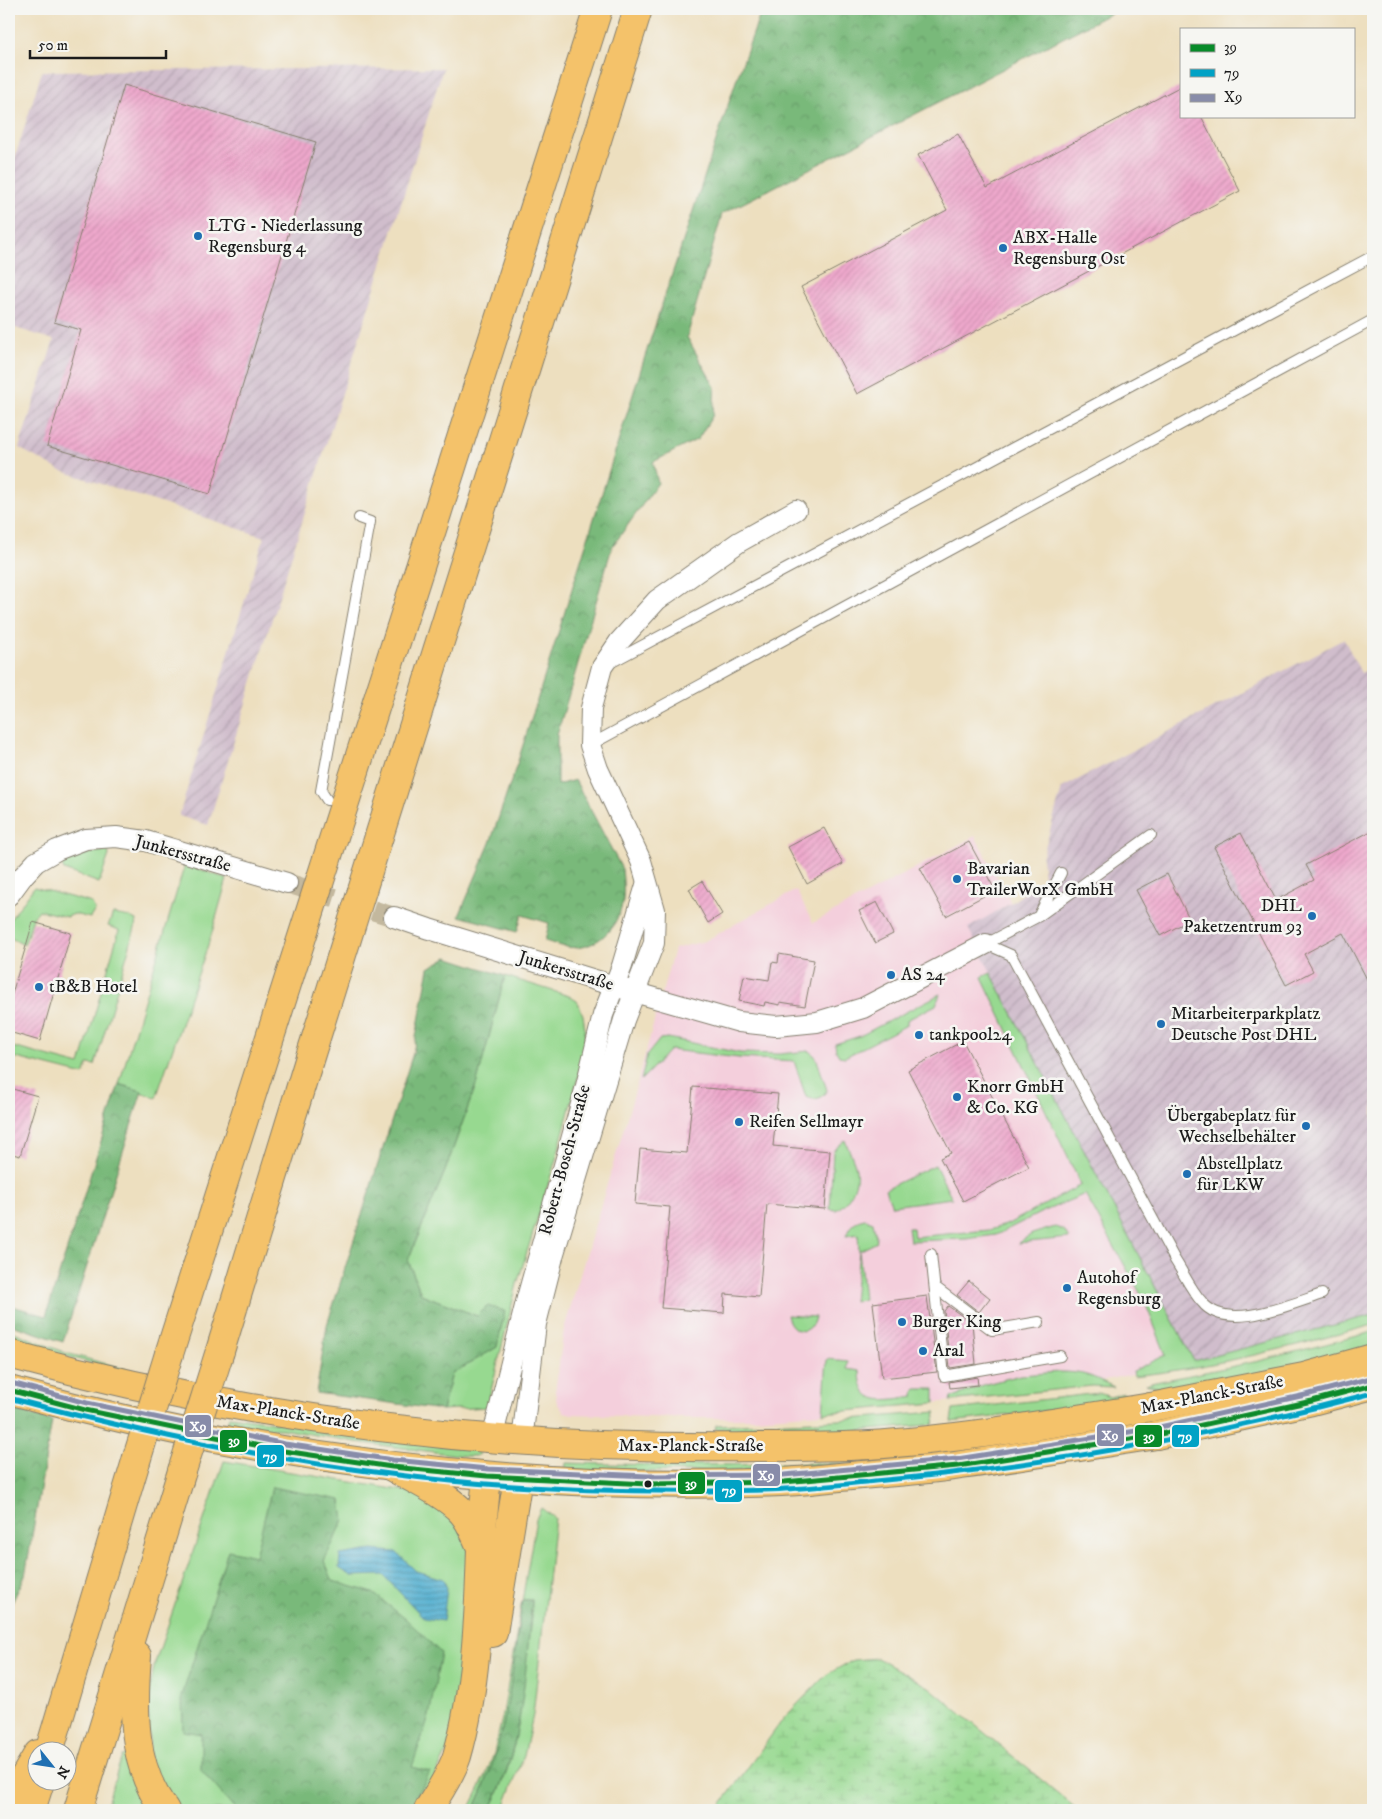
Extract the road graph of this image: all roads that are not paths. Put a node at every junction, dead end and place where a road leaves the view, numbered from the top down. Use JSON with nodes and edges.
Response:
{"nodes":[{"id":1,"x":598,"y":9,"type":"edge"},
{"id":2,"x":638,"y":9,"type":"edge"},
{"id":3,"x":1373,"y":256,"type":"edge"},
{"id":4,"x":1373,"y":320,"type":"edge"},
{"id":5,"x":796,"y":510,"type":"dead end"},
{"id":6,"x":358,"y":518,"type":"dead end"},
{"id":7,"x":602,"y":667,"type":"junction"},
{"id":8,"x":590,"y":745,"type":"junction"},
{"id":9,"x":327,"y":800,"type":"dead end"},
{"id":10,"x":1151,"y":835,"type":"dead end"},
{"id":11,"x":1061,"y":873,"type":"dead end"},
{"id":12,"x":286,"y":883,"type":"tunnel mouth"},
{"id":13,"x":9,"y":894,"type":"edge"},
{"id":14,"x":394,"y":916,"type":"tunnel mouth"},
{"id":15,"x":1039,"y":916,"type":"junction"},
{"id":16,"x":986,"y":944,"type":"junction"},
{"id":17,"x":624,"y":989,"type":"junction"},
{"id":18,"x":932,"y":1254,"type":"dead end"},
{"id":19,"x":935,"y":1287,"type":"junction"},
{"id":20,"x":1322,"y":1294,"type":"dead end"},
{"id":21,"x":1039,"y":1322,"type":"dead end"},
{"id":22,"x":9,"y":1354,"type":"edge"},
{"id":23,"x":1060,"y":1356,"type":"dead end"},
{"id":24,"x":1373,"y":1358,"type":"edge"},
{"id":25,"x":1373,"y":1385,"type":"edge"},
{"id":26,"x":9,"y":1390,"type":"edge"},
{"id":27,"x":492,"y":1439,"type":"junction"},
{"id":28,"x":522,"y":1441,"type":"junction"},
{"id":29,"x":392,"y":1467,"type":"junction"},
{"id":30,"x":487,"y":1476,"type":"junction"},
{"id":31,"x":518,"y":1478,"type":"junction"},
{"id":32,"x":481,"y":1547,"type":"junction"},
{"id":33,"x":142,"y":1607,"type":"junction"},
{"id":34,"x":62,"y":1712,"type":"junction"},
{"id":35,"x":44,"y":1742,"type":"edge"},
{"id":36,"x":52,"y":1742,"type":"edge"},
{"id":37,"x":28,"y":1770,"type":"edge"},
{"id":38,"x":37,"y":1792,"type":"edge"},
{"id":39,"x":9,"y":1803,"type":"edge"},
{"id":40,"x":31,"y":1810,"type":"edge"},
{"id":41,"x":78,"y":1810,"type":"edge"},
{"id":42,"x":165,"y":1810,"type":"edge"},
{"id":43,"x":428,"y":1810,"type":"edge"},
{"id":44,"x":449,"y":1810,"type":"edge"}],
"edges":[{"from":1,"to":34,"type":"main road","bridge":true},
{"from":2,"to":33,"type":"main road","bridge":true},
{"from":3,"to":7,"type":"lane"},
{"from":4,"to":8,"type":"lane"},
{"from":5,"to":7,"type":"street","name":"Robert-Bosch-Straße"},
{"from":6,"to":9,"type":"lane"},
{"from":7,"to":8,"type":"street","name":"Robert-Bosch-Straße"},
{"from":8,"to":17,"type":"street","name":"Robert-Bosch-Straße"},
{"from":10,"to":15,"type":"lane"},
{"from":11,"to":15,"type":"lane"},
{"from":12,"to":13,"type":"street","name":"Junkersstraße"},
{"from":14,"to":17,"type":"street","name":"Junkersstraße"},
{"from":15,"to":16,"type":"lane"},
{"from":16,"to":17,"type":"street"},
{"from":16,"to":20,"type":"lane"},
{"from":17,"to":27,"type":"street","name":"Robert-Bosch-Straße"},
{"from":17,"to":28,"type":"street","name":"Robert-Bosch-Straße"},
{"from":18,"to":19,"type":"lane"},
{"from":19,"to":21,"type":"lane"},
{"from":19,"to":23,"type":"lane"},
{"from":22,"to":27,"type":"main road","name":"Max-Planck-Straße"},
{"from":24,"to":28,"type":"main road","name":"Max-Planck-Straße"},
{"from":25,"to":31,"type":"main road","name":"Max-Planck-Straße"},
{"from":26,"to":29,"type":"main road","name":"Max-Planck-Straße"},
{"from":27,"to":28,"type":"main road","name":"Max-Planck-Straße"},
{"from":27,"to":30,"type":"main road"},
{"from":28,"to":31,"type":"main road"},
{"from":29,"to":30,"type":"main road","name":"Max-Planck-Straße"},
{"from":29,"to":32,"type":"main road"},
{"from":30,"to":31,"type":"main road","name":"Max-Planck-Straße"},
{"from":30,"to":32,"type":"main road"},
{"from":31,"to":44,"type":"main road"},
{"from":32,"to":43,"type":"main road"},
{"from":33,"to":41,"type":"main road"},
{"from":33,"to":42,"type":"main road"},
{"from":34,"to":35,"type":"main road"},
{"from":34,"to":36,"type":"main road"},
{"from":37,"to":39,"type":"main road"},
{"from":38,"to":40,"type":"main road"}]}
